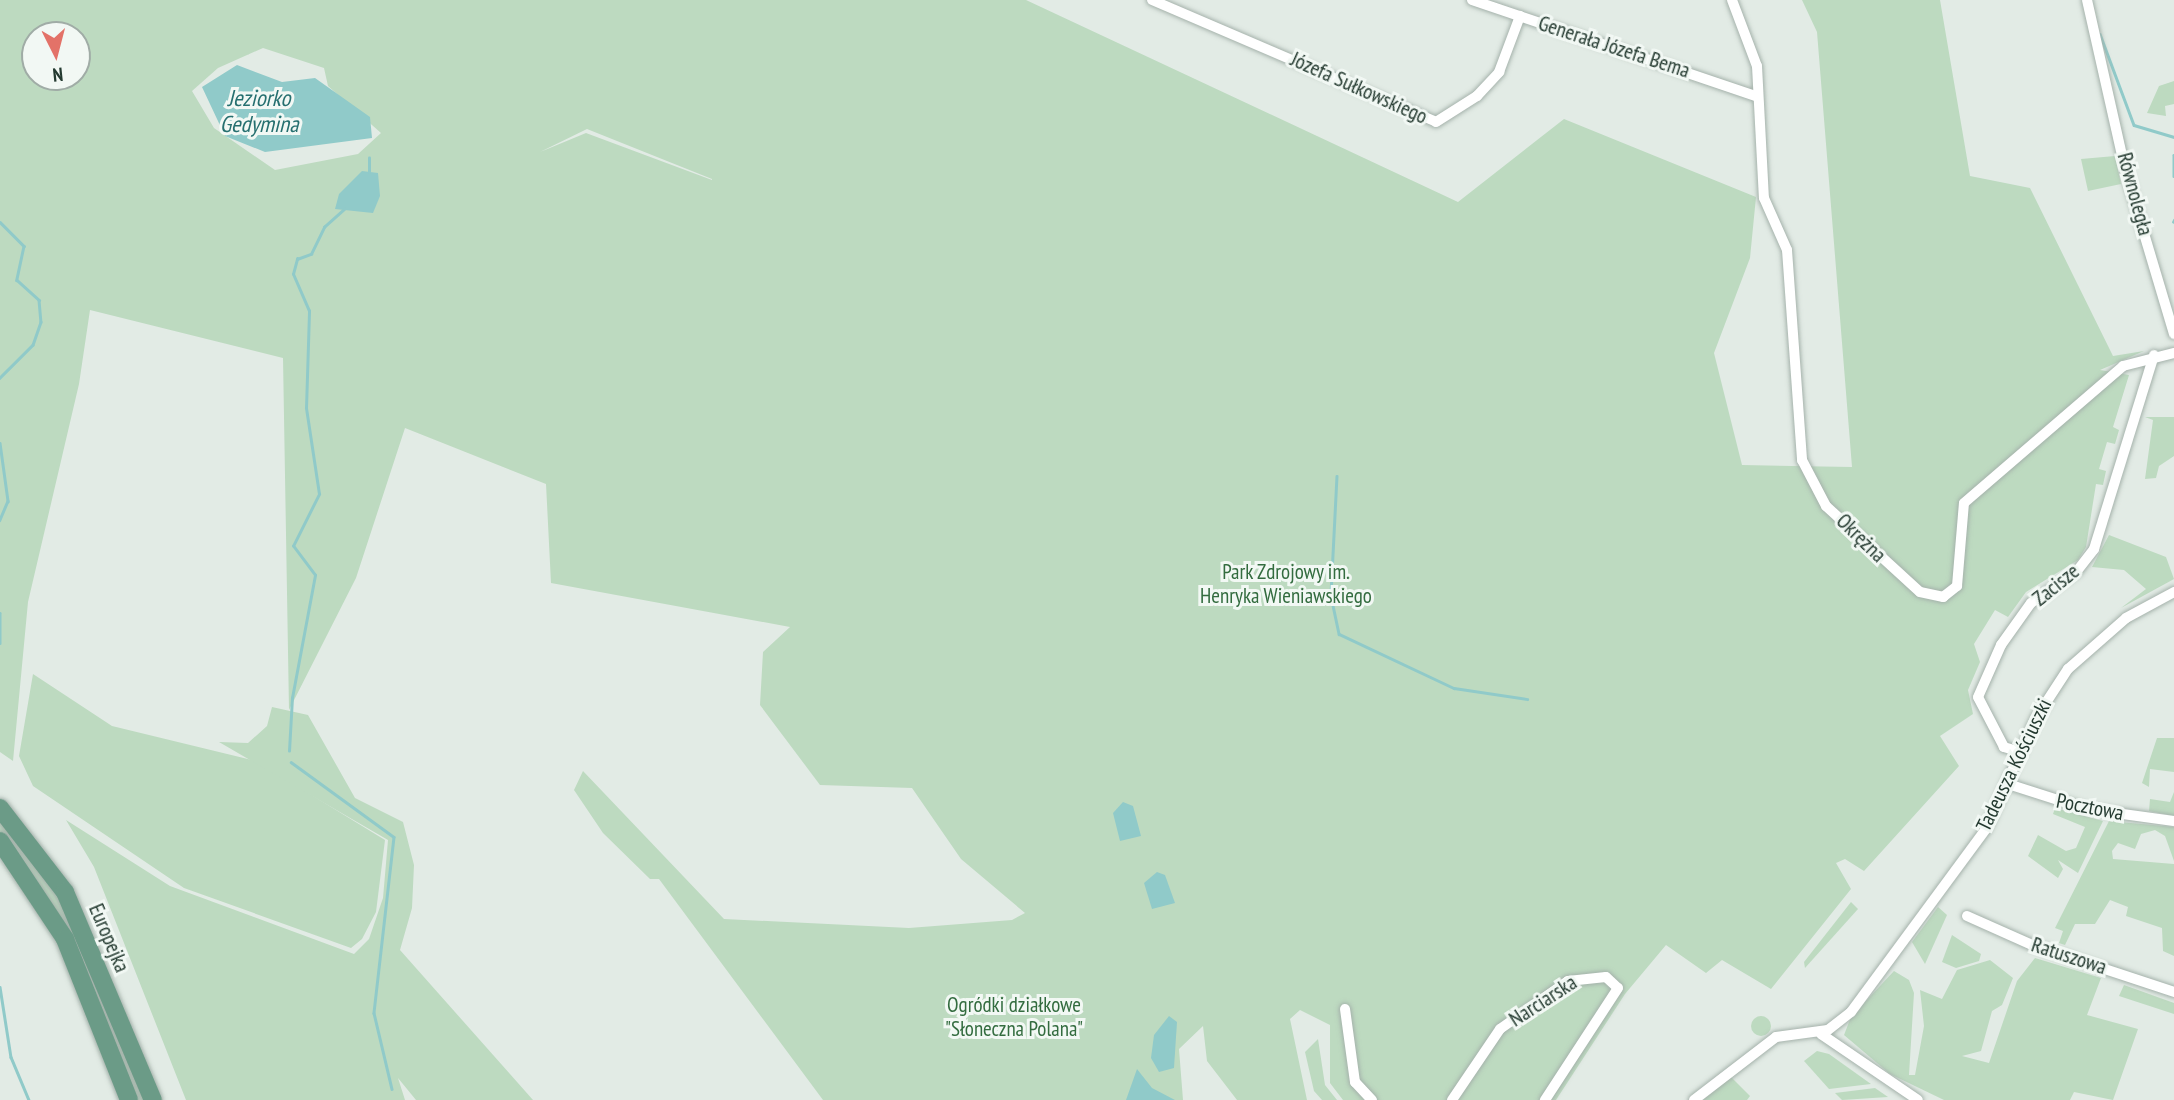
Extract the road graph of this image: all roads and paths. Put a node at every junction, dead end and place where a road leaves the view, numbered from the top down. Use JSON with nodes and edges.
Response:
{"nodes":[{"id":1,"x":1152,"y":0,"type":"edge"},
{"id":2,"x":1472,"y":0,"type":"edge"},
{"id":3,"x":1732,"y":0,"type":"edge"},
{"id":4,"x":2087,"y":0,"type":"edge"},
{"id":5,"x":1520,"y":16,"type":"junction"},
{"id":6,"x":1756,"y":96,"type":"junction"},
{"id":7,"x":2174,"y":334,"type":"edge"},
{"id":8,"x":2174,"y":353,"type":"edge"},
{"id":9,"x":2154,"y":355,"type":"junction"},
{"id":10,"x":2174,"y":592,"type":"edge"},
{"id":11,"x":2021,"y":752,"type":"junction"},
{"id":12,"x":2008,"y":784,"type":"junction"},
{"id":13,"x":0,"y":808,"type":"edge"},
{"id":14,"x":2174,"y":821,"type":"edge"},
{"id":15,"x":0,"y":841,"type":"edge"},
{"id":16,"x":1967,"y":916,"type":"dead end"},
{"id":17,"x":2174,"y":992,"type":"edge"},
{"id":18,"x":1345,"y":1009,"type":"dead end"},
{"id":19,"x":1826,"y":1033,"type":"junction"},
{"id":20,"x":1910,"y":1099,"type":"edge"},
{"id":21,"x":129,"y":1100,"type":"edge"},
{"id":22,"x":153,"y":1100,"type":"edge"},
{"id":23,"x":1372,"y":1100,"type":"edge"},
{"id":24,"x":1452,"y":1100,"type":"edge"},
{"id":25,"x":1545,"y":1100,"type":"edge"},
{"id":26,"x":1695,"y":1100,"type":"edge"}],
"edges":[{"from":1,"to":5,"type":"street","name":"Józefa Sułkowskiego"},
{"from":2,"to":5,"type":"street","name":"Generała Józefa Bema"},
{"from":3,"to":6,"type":"street"},
{"from":4,"to":7,"type":"street","name":"Równoległa"},
{"from":5,"to":6,"type":"street","name":"Generała Józefa Bema"},
{"from":6,"to":9,"type":"street","name":"Okrężna"},
{"from":8,"to":9,"type":"street","name":"Okrężna"},
{"from":9,"to":11,"type":"street","name":"Zacisze"},
{"from":10,"to":11,"type":"street","name":"Tadeusza Kościuszki"},
{"from":11,"to":12,"type":"street","name":"Tadeusza Kościuszki"},
{"from":12,"to":14,"type":"street","name":"Pocztowa"},
{"from":12,"to":19,"type":"street","name":"Tadeusza Kościuszki"},
{"from":13,"to":22,"type":"main road","name":"Europejka"},
{"from":15,"to":21,"type":"main road","name":"Europejka"},
{"from":16,"to":17,"type":"street","name":"Ratuszowa"},
{"from":18,"to":23,"type":"street"},
{"from":19,"to":20,"type":"street"},
{"from":19,"to":26,"type":"street"},
{"from":24,"to":25,"type":"street","name":"Narciarska"}]}
